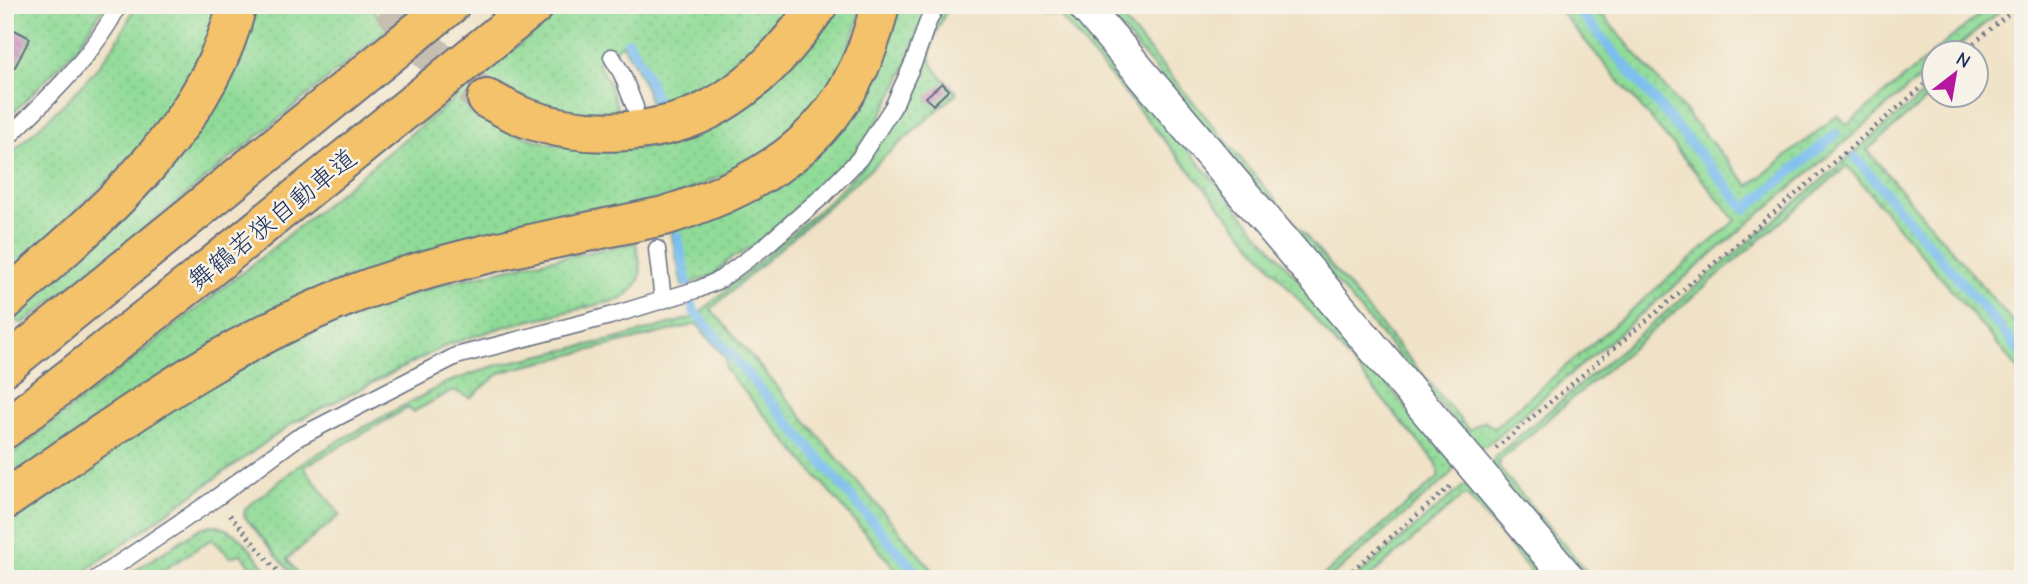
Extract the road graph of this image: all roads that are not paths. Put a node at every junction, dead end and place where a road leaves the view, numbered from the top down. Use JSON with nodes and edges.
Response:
{"nodes":[{"id":1,"x":119,"y":5,"type":"edge"},
{"id":2,"x":237,"y":5,"type":"edge"},
{"id":3,"x":450,"y":5,"type":"edge"},
{"id":4,"x":535,"y":5,"type":"edge"},
{"id":5,"x":818,"y":5,"type":"edge"},
{"id":6,"x":880,"y":5,"type":"edge"},
{"id":7,"x":936,"y":5,"type":"edge"},
{"id":8,"x":1084,"y":5,"type":"edge"},
{"id":9,"x":612,"y":57,"type":"dead end"},
{"id":10,"x":487,"y":99,"type":"tunnel mouth"},
{"id":11,"x":635,"y":107,"type":"dead end"},
{"id":12,"x":5,"y":140,"type":"edge"},
{"id":13,"x":657,"y":249,"type":"dead end"},
{"id":14,"x":663,"y":300,"type":"junction"},
{"id":15,"x":5,"y":302,"type":"edge"},
{"id":16,"x":5,"y":366,"type":"edge"},
{"id":17,"x":5,"y":429,"type":"edge"},
{"id":18,"x":5,"y":500,"type":"edge"},
{"id":19,"x":96,"y":579,"type":"edge"},
{"id":20,"x":1569,"y":579,"type":"edge"}],
"edges":[{"from":1,"to":12,"type":"lane"},
{"from":2,"to":15,"type":"highway"},
{"from":3,"to":16,"type":"highway","name":"舞鶴若狭自動車道"},
{"from":4,"to":17,"type":"highway","name":"舞鶴若狭自動車道"},
{"from":5,"to":10,"type":"highway"},
{"from":6,"to":18,"type":"highway"},
{"from":7,"to":14,"type":"lane"},
{"from":8,"to":20,"type":"street"},
{"from":9,"to":11,"type":"lane"},
{"from":13,"to":14,"type":"lane"},
{"from":14,"to":19,"type":"lane"}]}
